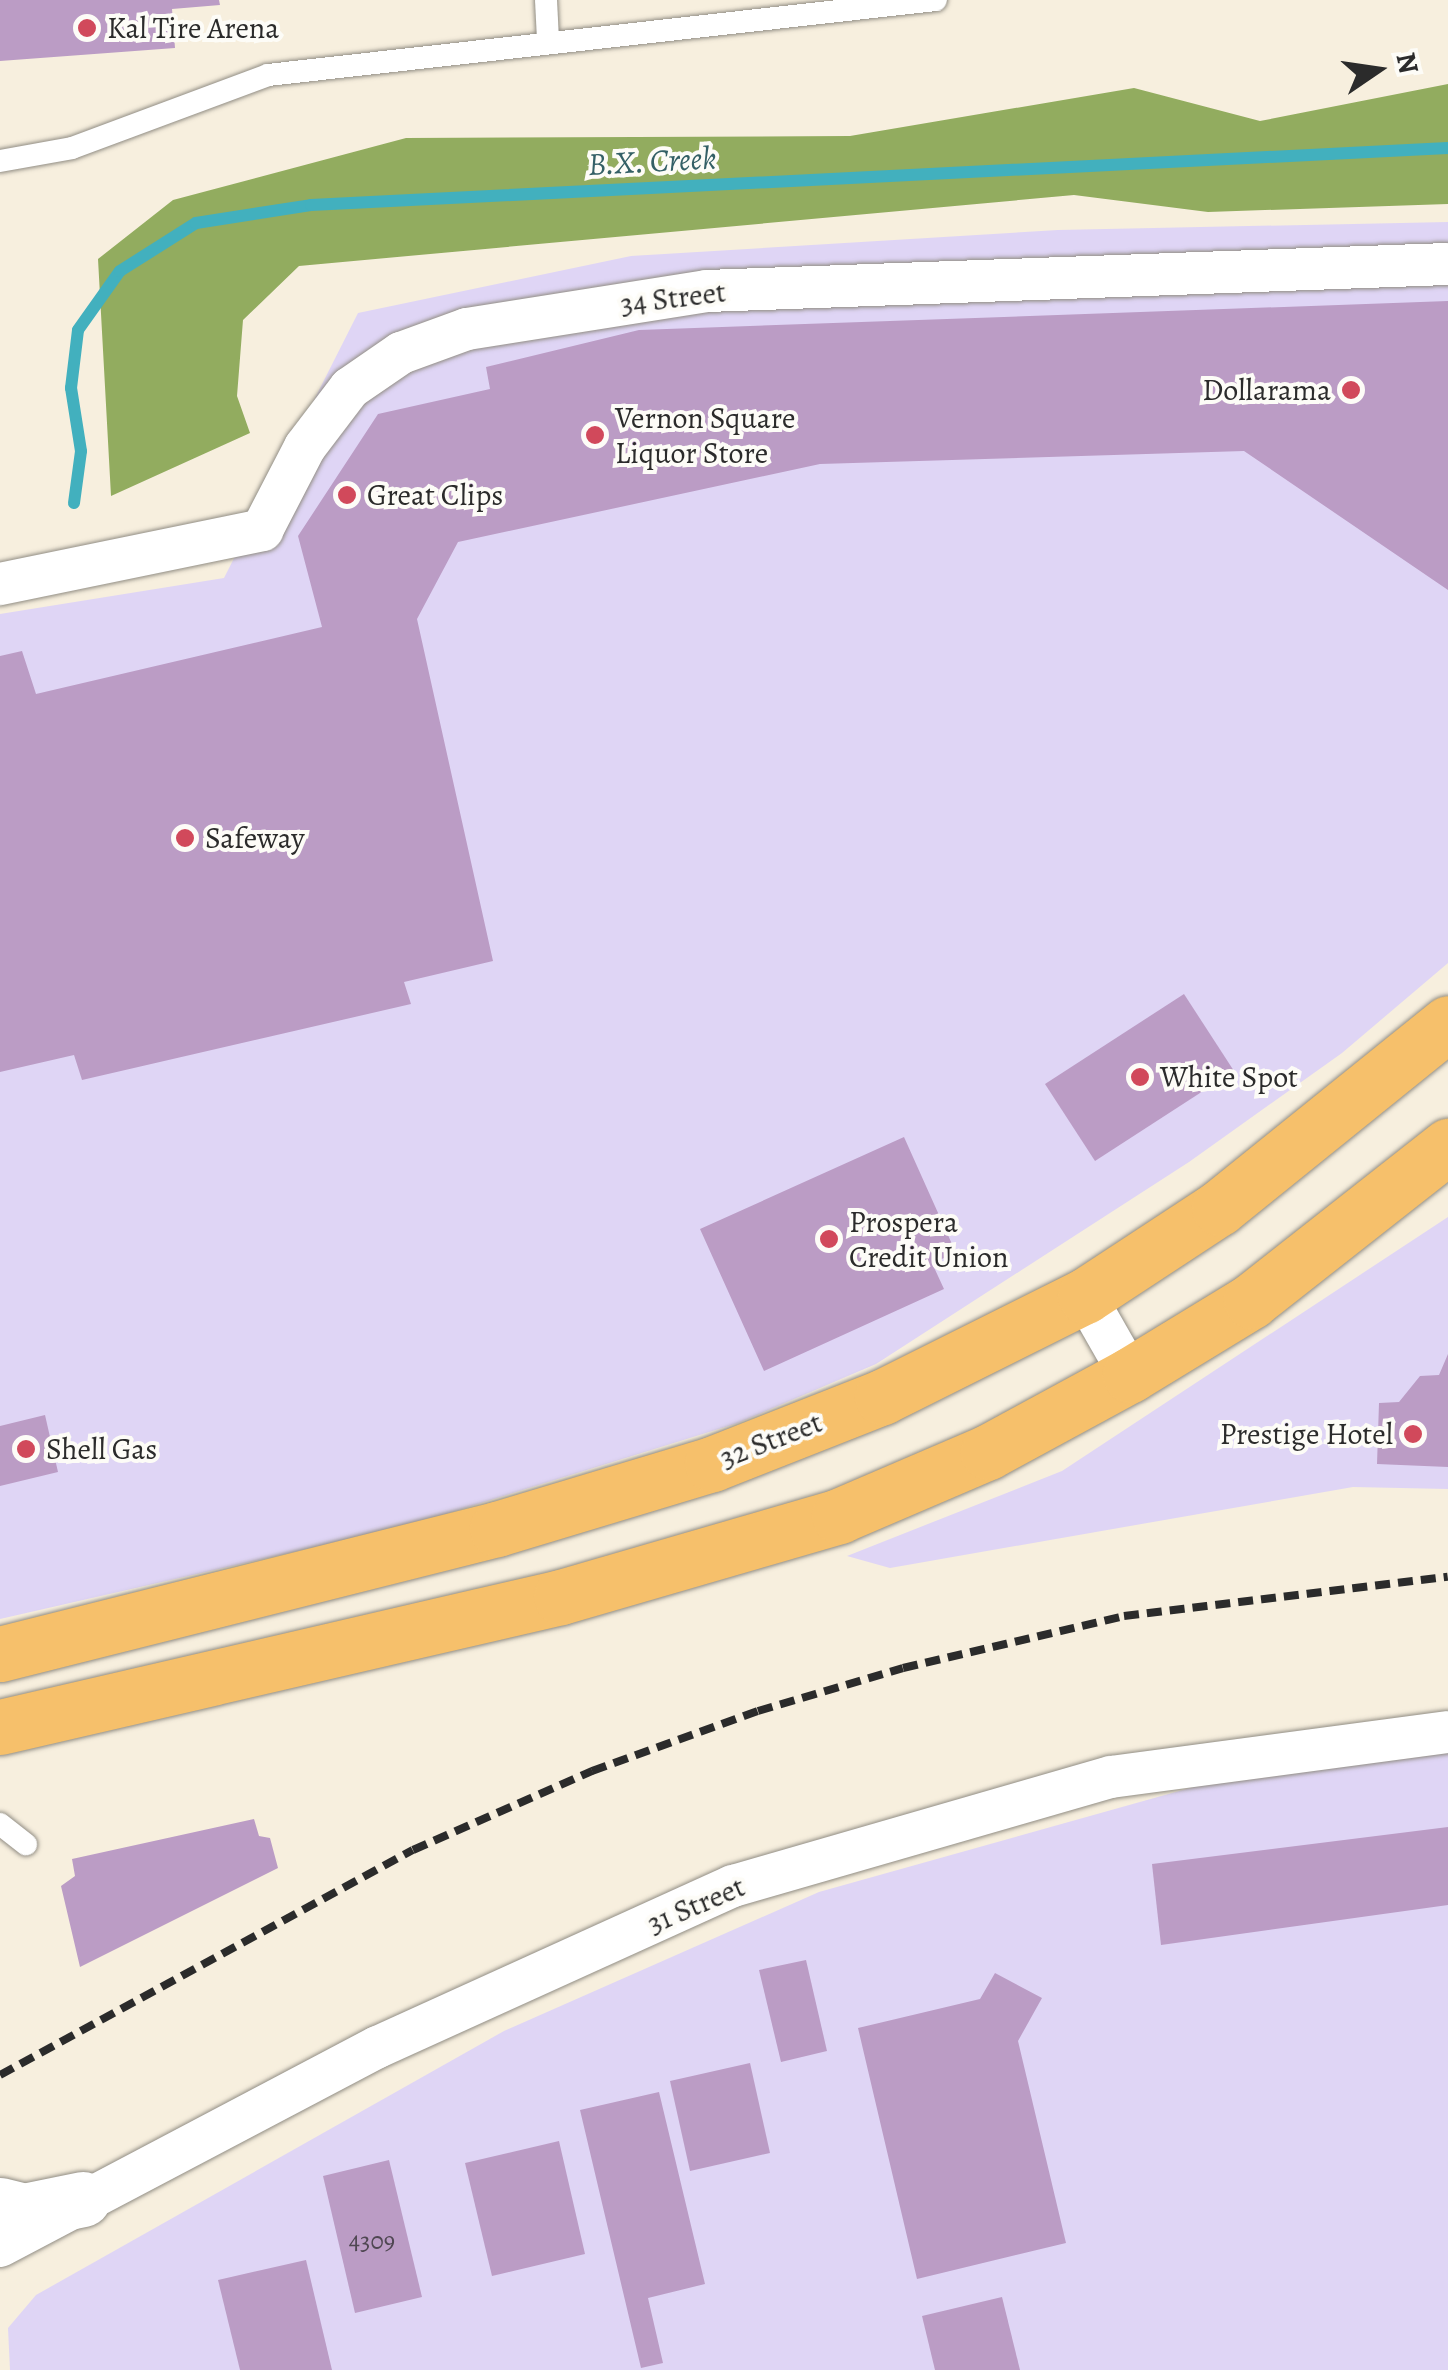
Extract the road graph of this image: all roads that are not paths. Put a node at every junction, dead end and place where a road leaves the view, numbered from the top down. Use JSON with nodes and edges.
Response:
{"nodes":[{"id":1,"x":546,"y":0,"type":"edge"},
{"id":2,"x":936,"y":0,"type":"edge"},
{"id":3,"x":548,"y":40,"type":"junction"},
{"id":4,"x":0,"y":162,"type":"edge"},
{"id":5,"x":1448,"y":264,"type":"edge"},
{"id":6,"x":0,"y":584,"type":"edge"},
{"id":7,"x":1448,"y":1023,"type":"edge"},
{"id":8,"x":1448,"y":1146,"type":"edge"},
{"id":9,"x":1085,"y":1296,"type":"junction"},
{"id":10,"x":1130,"y":1375,"type":"junction"},
{"id":11,"x":0,"y":1654,"type":"edge"},
{"id":12,"x":0,"y":1728,"type":"edge"},
{"id":13,"x":1448,"y":1732,"type":"edge"},
{"id":14,"x":0,"y":1824,"type":"edge"},
{"id":15,"x":26,"y":1844,"type":"dead end"},
{"id":16,"x":83,"y":2199,"type":"junction"},
{"id":17,"x":0,"y":2205,"type":"edge"},
{"id":18,"x":0,"y":2246,"type":"edge"}],
"edges":[{"from":1,"to":3,"type":"lane"},
{"from":2,"to":3,"type":"lane"},
{"from":3,"to":4,"type":"lane"},
{"from":5,"to":6,"type":"street","name":"34 Street"},
{"from":7,"to":9,"type":"highway","name":"32 Street"},
{"from":8,"to":10,"type":"highway"},
{"from":9,"to":10,"type":"street"},
{"from":9,"to":11,"type":"highway","name":"32 Street"},
{"from":10,"to":12,"type":"highway"},
{"from":13,"to":16,"type":"street","name":"31 Street"},
{"from":14,"to":15,"type":"lane"},
{"from":16,"to":17,"type":"street"},
{"from":16,"to":18,"type":"street","name":"31 Street"}]}
